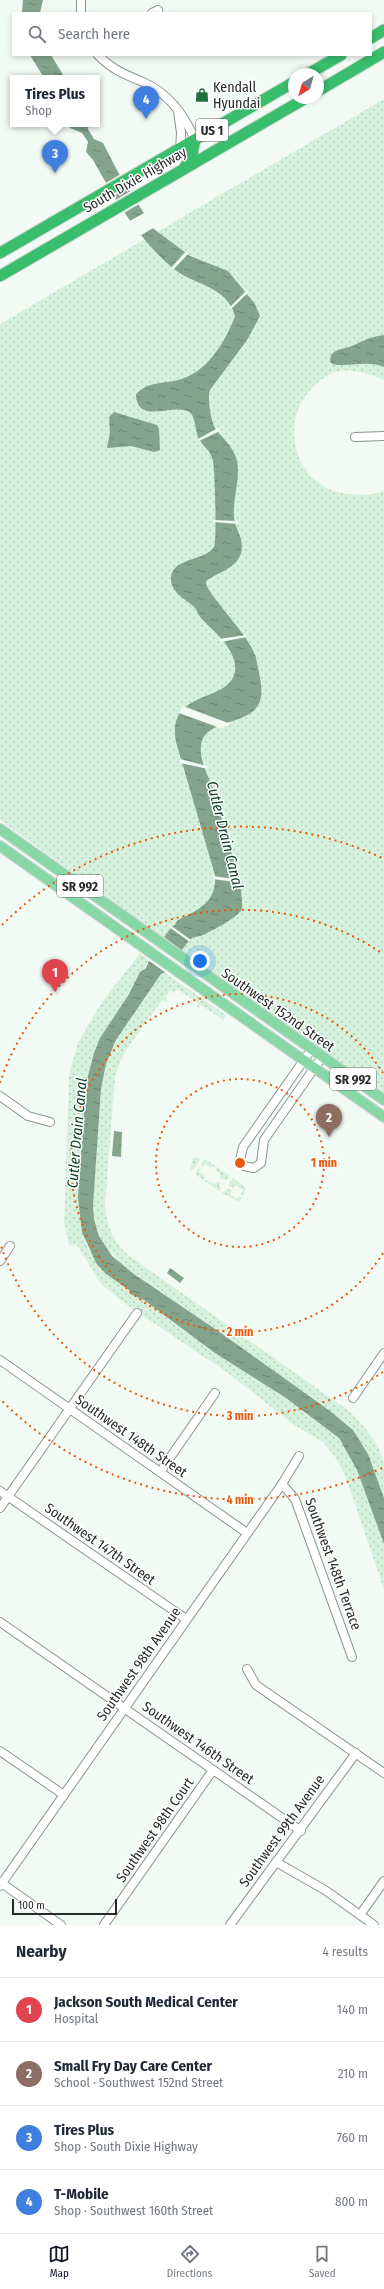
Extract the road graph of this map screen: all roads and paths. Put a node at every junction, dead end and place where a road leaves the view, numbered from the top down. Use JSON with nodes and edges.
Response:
{"nodes":[{"id":1,"x":81,"y":0,"type":"edge"},
{"id":2,"x":81,"y":12,"type":"edge"},
{"id":3,"x":384,"y":30,"type":"edge"},
{"id":4,"x":372,"y":37,"type":"edge"},
{"id":5,"x":384,"y":52,"type":"edge"},
{"id":6,"x":99,"y":56,"type":"edge"},
{"id":7,"x":339,"y":56,"type":"edge"},
{"id":8,"x":318,"y":68,"type":"edge"},
{"id":9,"x":288,"y":86,"type":"edge"},
{"id":10,"x":324,"y":87,"type":"edge"},
{"id":11,"x":296,"y":104,"type":"edge"},
{"id":12,"x":178,"y":111,"type":"junction"},
{"id":13,"x":195,"y":140,"type":"junction"},
{"id":14,"x":180,"y":150,"type":"junction"},
{"id":15,"x":183,"y":169,"type":"junction"},
{"id":16,"x":0,"y":253,"type":"edge"},
{"id":17,"x":0,"y":276,"type":"edge"},
{"id":18,"x":384,"y":436,"type":"edge"},
{"id":19,"x":355,"y":437,"type":"dead end"},
{"id":20,"x":0,"y":829,"type":"edge"},
{"id":21,"x":0,"y":846,"type":"edge"},
{"id":22,"x":311,"y":1050,"type":"junction"},
{"id":23,"x":322,"y":1057,"type":"junction"},
{"id":24,"x":303,"y":1062,"type":"junction"},
{"id":25,"x":313,"y":1069,"type":"junction"},
{"id":26,"x":0,"y":1096,"type":"edge"},
{"id":27,"x":384,"y":1100,"type":"edge"},
{"id":28,"x":384,"y":1117,"type":"edge"},
{"id":29,"x":50,"y":1122,"type":"dead end"},
{"id":30,"x":10,"y":1246,"type":"dead end"},
{"id":31,"x":0,"y":1261,"type":"edge"},
{"id":32,"x":137,"y":1313,"type":"dead end"},
{"id":33,"x":384,"y":1353,"type":"edge"},
{"id":34,"x":0,"y":1360,"type":"edge"},
{"id":35,"x":215,"y":1393,"type":"dead end"},
{"id":36,"x":353,"y":1398,"type":"dead end"},
{"id":37,"x":69,"y":1410,"type":"junction"},
{"id":38,"x":299,"y":1456,"type":"dead end"},
{"id":39,"x":160,"y":1472,"type":"junction"},
{"id":40,"x":282,"y":1484,"type":"junction"},
{"id":41,"x":0,"y":1491,"type":"edge"},
{"id":42,"x":8,"y":1496,"type":"junction"},
{"id":43,"x":0,"y":1508,"type":"edge"},
{"id":44,"x":247,"y":1533,"type":"junction"},
{"id":45,"x":186,"y":1619,"type":"junction"},
{"id":46,"x":0,"y":1622,"type":"edge"},
{"id":47,"x":352,"y":1657,"type":"dead end"},
{"id":48,"x":247,"y":1669,"type":"dead end"},
{"id":49,"x":124,"y":1708,"type":"junction"},
{"id":50,"x":0,"y":1751,"type":"edge"},
{"id":51,"x":356,"y":1753,"type":"junction"},
{"id":52,"x":213,"y":1770,"type":"junction"},
{"id":53,"x":384,"y":1773,"type":"edge"},
{"id":54,"x":64,"y":1795,"type":"junction"},
{"id":55,"x":301,"y":1831,"type":"junction"},
{"id":56,"x":276,"y":1862,"type":"junction"},
{"id":57,"x":384,"y":1881,"type":"edge"},
{"id":58,"x":1,"y":1884,"type":"edge"},
{"id":59,"x":360,"y":1916,"type":"junction"},
{"id":60,"x":61,"y":1925,"type":"edge"},
{"id":61,"x":104,"y":1925,"type":"edge"},
{"id":62,"x":230,"y":1925,"type":"edge"},
{"id":63,"x":374,"y":1925,"type":"edge"}],
"edges":[{"from":1,"to":2,"type":"street"},
{"from":3,"to":4,"type":"highway"},
{"from":5,"to":10,"type":"highway"},
{"from":6,"to":12,"type":"street"},
{"from":7,"to":8,"type":"highway"},
{"from":9,"to":13,"type":"highway","name":"South Dixie Highway","number":"US 1"},
{"from":11,"to":15,"type":"highway","name":"South Dixie Highway","number":"US 1"},
{"from":12,"to":13,"type":"street"},
{"from":12,"to":14,"type":"street"},
{"from":13,"to":14,"type":"highway","name":"South Dixie Highway","number":"US 1"},
{"from":13,"to":15,"type":"highway"},
{"from":14,"to":16,"type":"highway","name":"South Dixie Highway","number":"US 1"},
{"from":15,"to":17,"type":"highway","name":"South Dixie Highway","number":"US 1"},
{"from":18,"to":19,"type":"street"},
{"from":20,"to":22,"type":"main road","name":"Southwest 152nd Street","number":"SR 992"},
{"from":21,"to":24,"type":"main road","name":"Southwest 152nd Street","number":"SR 992"},
{"from":22,"to":23,"type":"main road","name":"Southwest 152nd Street","number":"SR 992"},
{"from":22,"to":24,"type":"street"},
{"from":23,"to":25,"type":"street"},
{"from":23,"to":27,"type":"main road","name":"Southwest 152nd Street","number":"SR 992"},
{"from":24,"to":25,"type":"main road","name":"Southwest 152nd Street","number":"SR 992"},
{"from":24,"to":25,"type":"street"},
{"from":25,"to":28,"type":"main road","name":"Southwest 152nd Street","number":"SR 992"},
{"from":26,"to":29,"type":"street"},
{"from":30,"to":31,"type":"street"},
{"from":32,"to":37,"type":"street"},
{"from":33,"to":36,"type":"street"},
{"from":34,"to":37,"type":"street","name":"Southwest 148th Street"},
{"from":35,"to":39,"type":"street"},
{"from":37,"to":39,"type":"street","name":"Southwest 148th Street"},
{"from":37,"to":42,"type":"street"},
{"from":38,"to":40,"type":"street","name":"Southwest 98th Avenue"},
{"from":39,"to":44,"type":"street","name":"Southwest 148th Street"},
{"from":40,"to":44,"type":"street","name":"Southwest 98th Avenue"},
{"from":40,"to":47,"type":"street","name":"Southwest 148th Terrace"},
{"from":41,"to":42,"type":"street","name":"Southwest 147th Street"},
{"from":42,"to":43,"type":"street"},
{"from":42,"to":45,"type":"street","name":"Southwest 147th Street"},
{"from":44,"to":45,"type":"street","name":"Southwest 98th Avenue"},
{"from":45,"to":49,"type":"street","name":"Southwest 98th Avenue"},
{"from":46,"to":49,"type":"street","name":"Southwest 146th Street"},
{"from":48,"to":51,"type":"street"},
{"from":49,"to":52,"type":"street","name":"Southwest 146th Street"},
{"from":49,"to":54,"type":"street","name":"Southwest 98th Avenue"},
{"from":50,"to":54,"type":"street"},
{"from":51,"to":53,"type":"street"},
{"from":51,"to":55,"type":"street","name":"Southwest 99th Avenue"},
{"from":52,"to":55,"type":"street","name":"Southwest 146th Street"},
{"from":52,"to":61,"type":"street","name":"Southwest 98th Court"},
{"from":54,"to":58,"type":"street","name":"Southwest 98th Avenue"},
{"from":55,"to":56,"type":"street","name":"Southwest 99th Avenue"},
{"from":56,"to":59,"type":"street"},
{"from":56,"to":62,"type":"street","name":"Southwest 99th Avenue"},
{"from":57,"to":59,"type":"street"},
{"from":58,"to":60,"type":"street"},
{"from":59,"to":63,"type":"street"}]}
